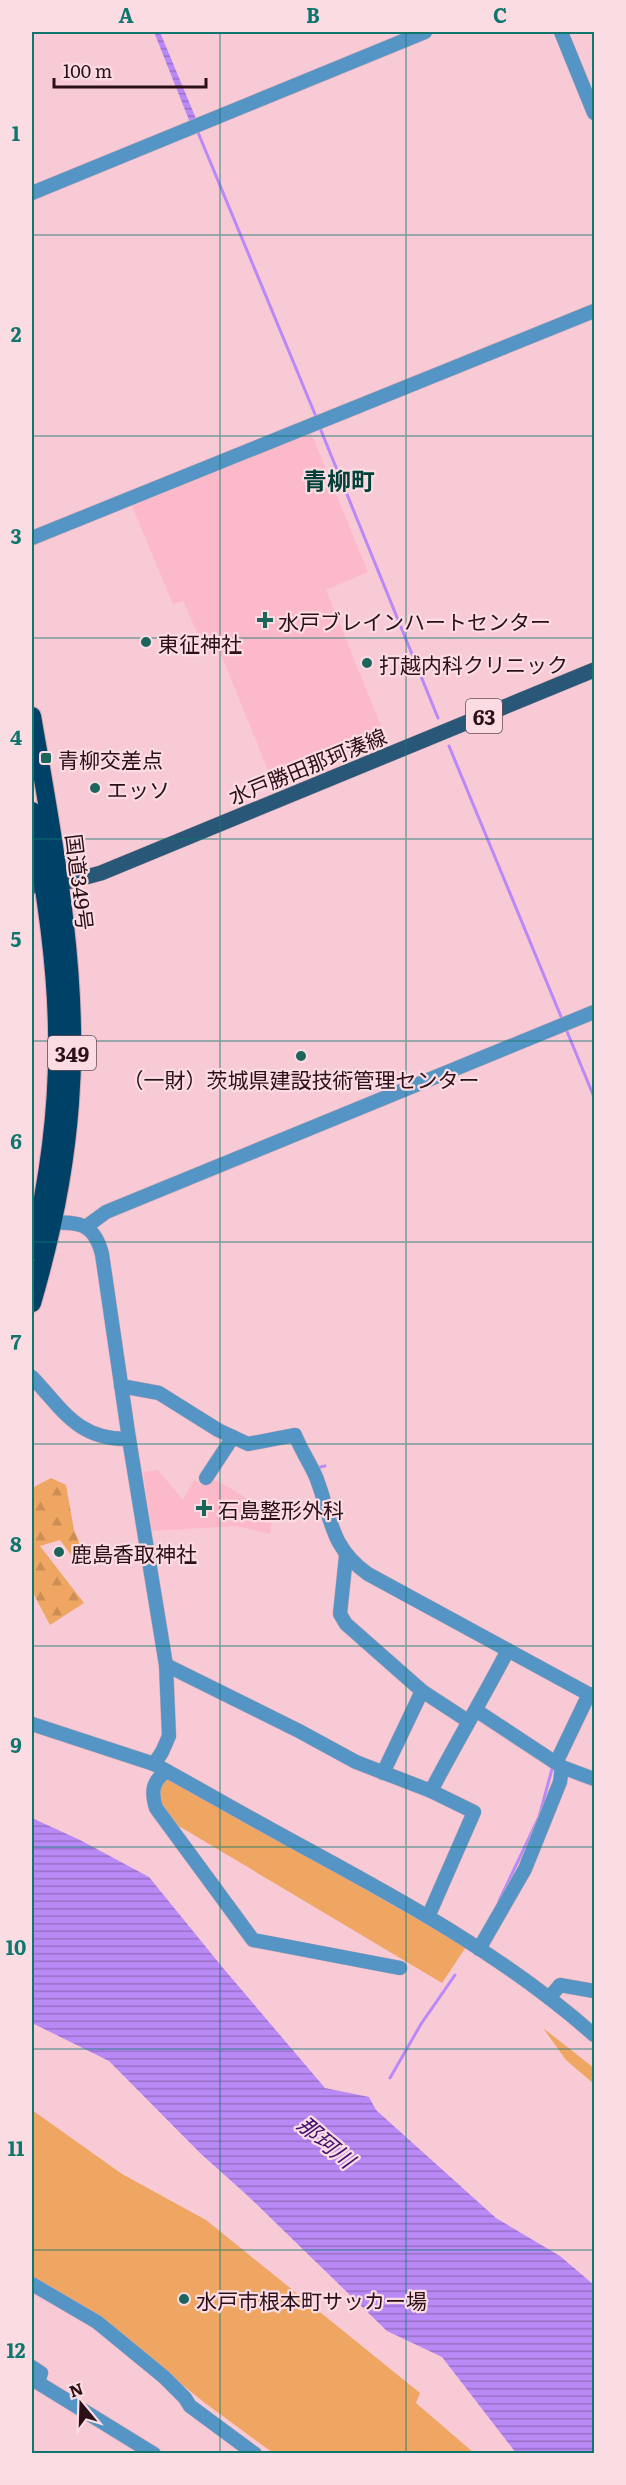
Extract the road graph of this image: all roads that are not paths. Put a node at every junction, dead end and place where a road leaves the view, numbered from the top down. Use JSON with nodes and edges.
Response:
{"nodes":[{"id":1,"x":425,"y":32,"type":"edge"},
{"id":2,"x":561,"y":32,"type":"edge"},
{"id":3,"x":594,"y":113,"type":"edge"},
{"id":4,"x":32,"y":193,"type":"edge"},
{"id":5,"x":594,"y":311,"type":"edge"},
{"id":6,"x":32,"y":538,"type":"edge"},
{"id":7,"x":594,"y":670,"type":"edge"},
{"id":8,"x":32,"y":716,"type":"edge"},
{"id":9,"x":32,"y":811,"type":"edge"},
{"id":10,"x":45,"y":886,"type":"edge"},
{"id":11,"x":594,"y":1012,"type":"edge"},
{"id":12,"x":41,"y":1221,"type":"edge"},
{"id":13,"x":87,"y":1226,"type":"junction"},
{"id":14,"x":32,"y":1251,"type":"edge"},
{"id":15,"x":32,"y":1303,"type":"edge"},
{"id":16,"x":32,"y":1377,"type":"edge"},
{"id":17,"x":121,"y":1386,"type":"junction"},
{"id":18,"x":233,"y":1437,"type":"junction"},
{"id":19,"x":129,"y":1439,"type":"junction"},
{"id":20,"x":206,"y":1478,"type":"dead end"},
{"id":21,"x":346,"y":1556,"type":"junction"},
{"id":22,"x":508,"y":1650,"type":"junction"},
{"id":23,"x":166,"y":1665,"type":"junction"},
{"id":24,"x":422,"y":1691,"type":"junction"},
{"id":25,"x":592,"y":1695,"type":"edge"},
{"id":26,"x":472,"y":1716,"type":"junction"},
{"id":27,"x":32,"y":1724,"type":"edge"},
{"id":28,"x":154,"y":1764,"type":"junction"},
{"id":29,"x":559,"y":1765,"type":"junction"},
{"id":30,"x":167,"y":1771,"type":"junction"},
{"id":31,"x":383,"y":1773,"type":"junction"},
{"id":32,"x":594,"y":1779,"type":"edge"},
{"id":33,"x":431,"y":1791,"type":"junction"},
{"id":34,"x":428,"y":1917,"type":"junction"},
{"id":35,"x":479,"y":1949,"type":"junction"},
{"id":36,"x":400,"y":1968,"type":"dead end"},
{"id":37,"x":594,"y":1991,"type":"edge"},
{"id":38,"x":549,"y":1998,"type":"junction"},
{"id":39,"x":594,"y":2035,"type":"edge"},
{"id":40,"x":32,"y":2284,"type":"edge"},
{"id":41,"x":32,"y":2367,"type":"edge"},
{"id":42,"x":35,"y":2380,"type":"edge"},
{"id":43,"x":154,"y":2454,"type":"edge"},
{"id":44,"x":255,"y":2454,"type":"edge"}],
"edges":[{"from":1,"to":4,"type":"street"},
{"from":2,"to":3,"type":"street"},
{"from":5,"to":6,"type":"street"},
{"from":7,"to":10,"type":"main road","name":"水戸勝田那珂湊線","number":"63"},
{"from":8,"to":10,"type":"highway","name":"国道349号","number":"349"},
{"from":9,"to":10,"type":"highway","name":"国道349号","number":"349"},
{"from":10,"to":12,"type":"highway","name":"国道349号","number":"349"},
{"from":11,"to":13,"type":"street"},
{"from":12,"to":13,"type":"street"},
{"from":12,"to":14,"type":"highway","name":"国道349号","number":"349"},
{"from":12,"to":15,"type":"highway","name":"国道349号","number":"349"},
{"from":13,"to":17,"type":"street"},
{"from":16,"to":19,"type":"street"},
{"from":17,"to":18,"type":"street"},
{"from":17,"to":19,"type":"street"},
{"from":18,"to":20,"type":"street"},
{"from":18,"to":21,"type":"street"},
{"from":19,"to":23,"type":"street"},
{"from":21,"to":22,"type":"street"},
{"from":21,"to":24,"type":"street"},
{"from":22,"to":25,"type":"street"},
{"from":22,"to":26,"type":"street"},
{"from":23,"to":28,"type":"street"},
{"from":23,"to":31,"type":"street"},
{"from":24,"to":26,"type":"street"},
{"from":24,"to":31,"type":"street"},
{"from":25,"to":29,"type":"street"},
{"from":26,"to":29,"type":"street"},
{"from":26,"to":33,"type":"street"},
{"from":27,"to":28,"type":"street"},
{"from":28,"to":30,"type":"street"},
{"from":29,"to":32,"type":"street"},
{"from":29,"to":35,"type":"street"},
{"from":30,"to":34,"type":"street"},
{"from":30,"to":36,"type":"street"},
{"from":31,"to":33,"type":"street"},
{"from":33,"to":34,"type":"street"},
{"from":34,"to":35,"type":"street"},
{"from":35,"to":38,"type":"street"},
{"from":37,"to":38,"type":"street"},
{"from":38,"to":39,"type":"street"},
{"from":40,"to":44,"type":"street"},
{"from":41,"to":42,"type":"street"},
{"from":42,"to":43,"type":"street"}]}
